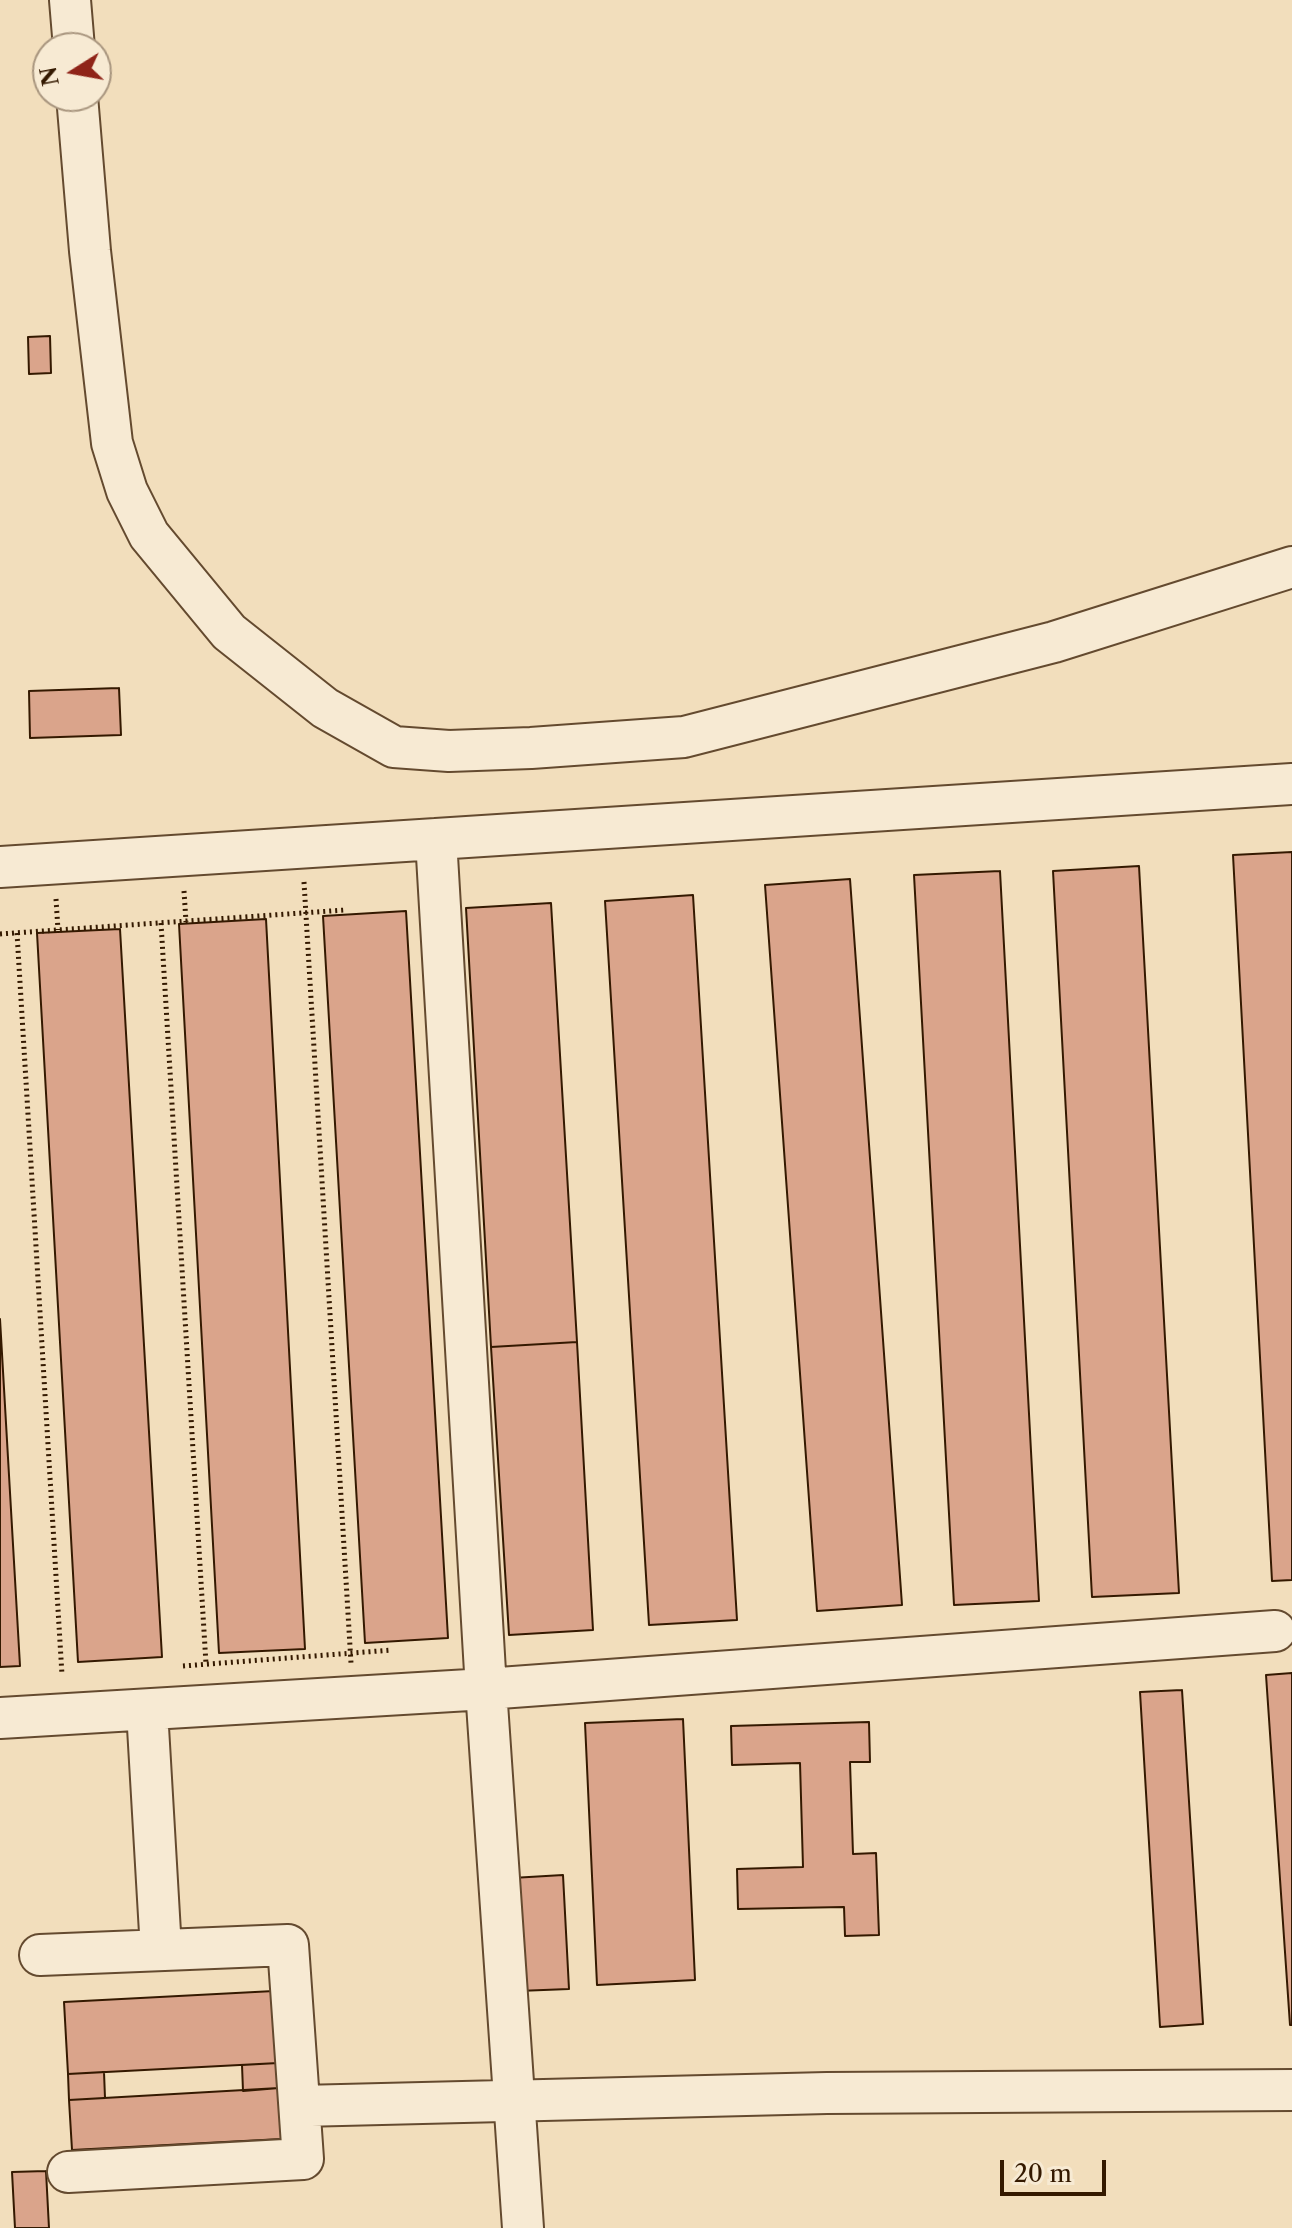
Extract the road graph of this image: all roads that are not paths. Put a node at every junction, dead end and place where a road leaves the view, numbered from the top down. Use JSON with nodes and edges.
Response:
{"nodes":[{"id":1,"x":70,"y":0,"type":"edge"},
{"id":2,"x":73,"y":32,"type":"edge"},
{"id":3,"x":78,"y":112,"type":"edge"},
{"id":4,"x":1292,"y":567,"type":"edge"},
{"id":5,"x":1292,"y":784,"type":"edge"},
{"id":6,"x":436,"y":839,"type":"junction"},
{"id":7,"x":0,"y":867,"type":"edge"},
{"id":8,"x":1275,"y":1631,"type":"dead end"},
{"id":9,"x":486,"y":1689,"type":"junction"},
{"id":10,"x":147,"y":1710,"type":"junction"},
{"id":11,"x":0,"y":1718,"type":"edge"},
{"id":12,"x":161,"y":1950,"type":"junction"},
{"id":13,"x":40,"y":1955,"type":"dead end"},
{"id":14,"x":1292,"y":2090,"type":"edge"},
{"id":15,"x":516,"y":2100,"type":"junction"},
{"id":16,"x":301,"y":2106,"type":"junction"},
{"id":17,"x":68,"y":2172,"type":"dead end"},
{"id":18,"x":523,"y":2228,"type":"edge"}],
"edges":[{"from":1,"to":2,"type":"street"},
{"from":3,"to":4,"type":"street"},
{"from":5,"to":6,"type":"street"},
{"from":6,"to":7,"type":"street"},
{"from":6,"to":9,"type":"street"},
{"from":8,"to":9,"type":"street"},
{"from":9,"to":10,"type":"street"},
{"from":9,"to":15,"type":"street"},
{"from":10,"to":11,"type":"street"},
{"from":10,"to":12,"type":"street"},
{"from":12,"to":13,"type":"street"},
{"from":12,"to":16,"type":"street"},
{"from":14,"to":15,"type":"street"},
{"from":15,"to":16,"type":"street"},
{"from":15,"to":18,"type":"street"},
{"from":16,"to":17,"type":"street"}]}
